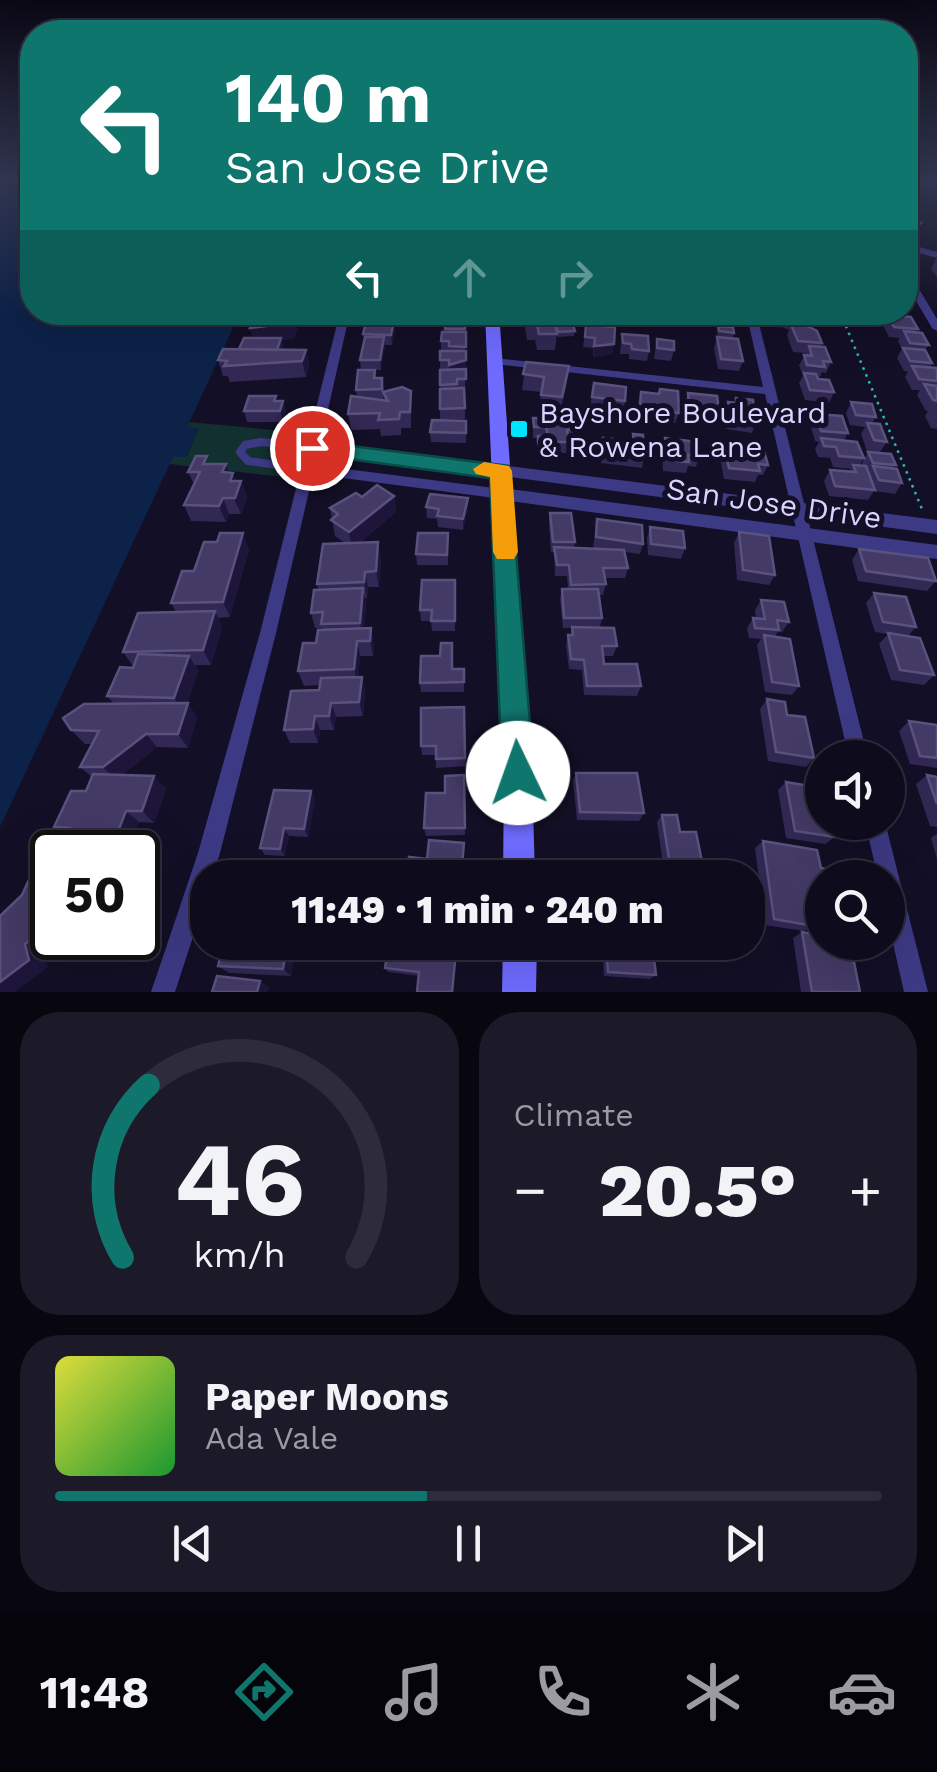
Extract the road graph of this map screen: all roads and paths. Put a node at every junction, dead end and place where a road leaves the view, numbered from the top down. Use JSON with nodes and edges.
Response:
{"nodes":[{"id":1,"x":918,"y":296,"type":"edge"},
{"id":2,"x":342,"y":325,"type":"edge"},
{"id":3,"x":493,"y":325,"type":"edge"},
{"id":4,"x":754,"y":325,"type":"edge"},
{"id":5,"x":846,"y":325,"type":"edge"},
{"id":6,"x":937,"y":328,"type":"edge"},
{"id":7,"x":494,"y":361,"type":"junction"},
{"id":8,"x":771,"y":391,"type":"junction"},
{"id":9,"x":312,"y":448,"type":"junction"},
{"id":10,"x":307,"y":469,"type":"junction"},
{"id":11,"x":502,"y":483,"type":"junction"},
{"id":12,"x":798,"y":509,"type":"junction"},
{"id":13,"x":933,"y":526,"type":"edge"},
{"id":14,"x":804,"y":534,"type":"junction"},
{"id":15,"x":937,"y":552,"type":"edge"},
{"id":16,"x":855,"y":740,"type":"edge"},
{"id":17,"x":879,"y":840,"type":"edge"},
{"id":18,"x":519,"y":860,"type":"edge"},
{"id":19,"x":520,"y":960,"type":"edge"},
{"id":20,"x":163,"y":992,"type":"edge"},
{"id":21,"x":519,"y":992,"type":"edge"},
{"id":22,"x":916,"y":992,"type":"edge"}],
"edges":[{"from":1,"to":6,"type":"street"},
{"from":2,"to":9,"type":"street"},
{"from":3,"to":7,"type":"main road"},
{"from":4,"to":8,"type":"street"},
{"from":5,"to":13,"type":"path"},
{"from":7,"to":8,"type":"street"},
{"from":7,"to":11,"type":"main road"},
{"from":8,"to":12,"type":"street"},
{"from":9,"to":10,"type":"street"},
{"from":9,"to":10,"type":"lane"},
{"from":9,"to":11,"type":"street","name":"San Jose Drive"},
{"from":10,"to":11,"type":"street","name":"San Jose Drive"},
{"from":10,"to":20,"type":"street"},
{"from":11,"to":12,"type":"street","name":"San Jose Drive"},
{"from":11,"to":14,"type":"street","name":"San Jose Drive"},
{"from":11,"to":18,"type":"main road"},
{"from":12,"to":13,"type":"street","name":"San Jose Drive"},
{"from":12,"to":14,"type":"street"},
{"from":14,"to":15,"type":"street","name":"San Jose Drive"},
{"from":14,"to":16,"type":"street"},
{"from":17,"to":22,"type":"street"},
{"from":19,"to":21,"type":"main road"}]}
